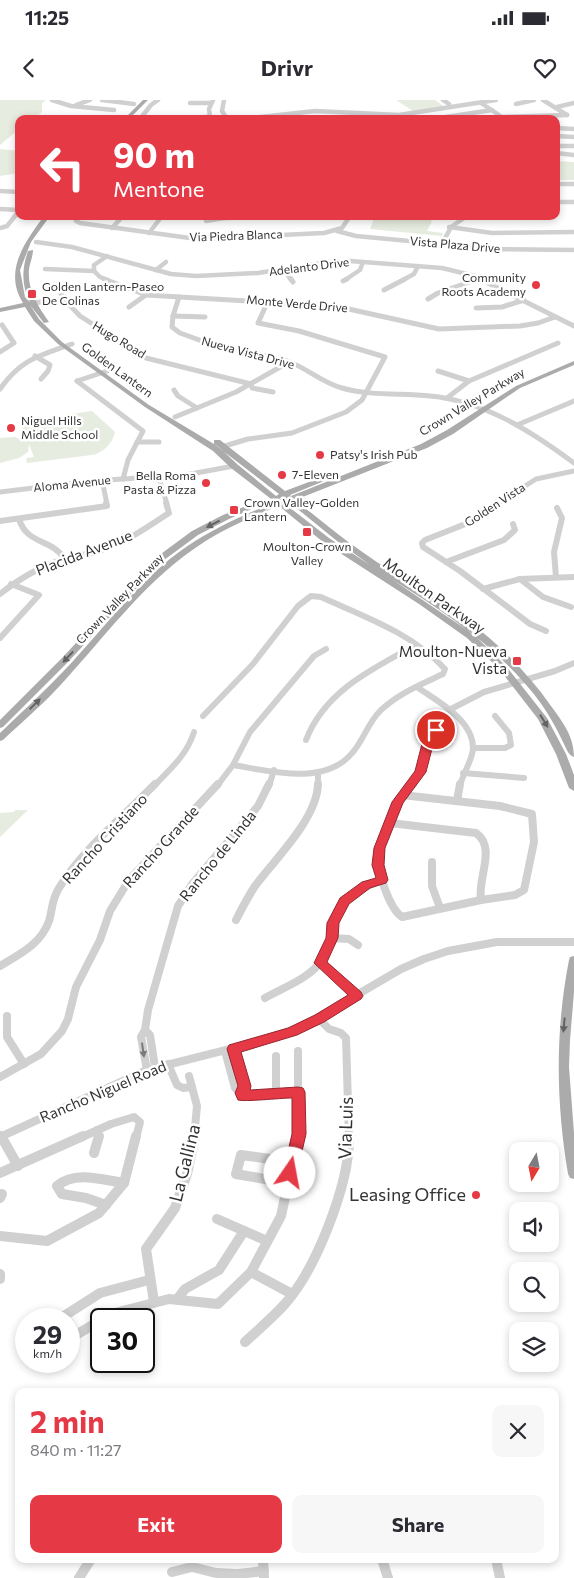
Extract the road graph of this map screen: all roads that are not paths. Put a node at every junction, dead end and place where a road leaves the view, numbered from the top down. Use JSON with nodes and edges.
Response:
{"nodes":[{"id":1,"x":52,"y":100,"type":"edge"},
{"id":2,"x":90,"y":100,"type":"edge"},
{"id":3,"x":102,"y":100,"type":"edge"},
{"id":4,"x":146,"y":100,"type":"edge"},
{"id":5,"x":158,"y":100,"type":"edge"},
{"id":6,"x":224,"y":100,"type":"edge"},
{"id":7,"x":443,"y":100,"type":"edge"},
{"id":8,"x":472,"y":100,"type":"edge"},
{"id":9,"x":496,"y":100,"type":"edge"},
{"id":10,"x":534,"y":100,"type":"edge"},
{"id":11,"x":543,"y":100,"type":"edge"},
{"id":12,"x":563,"y":100,"type":"edge"},
{"id":13,"x":212,"y":101,"type":"edge"},
{"id":14,"x":137,"y":102,"type":"edge"},
{"id":15,"x":190,"y":103,"type":"dead end"},
{"id":16,"x":574,"y":103,"type":"edge"},
{"id":17,"x":449,"y":104,"type":"junction"},
{"id":18,"x":481,"y":104,"type":"junction"},
{"id":19,"x":568,"y":104,"type":"junction"},
{"id":20,"x":71,"y":106,"type":"junction"},
{"id":21,"x":557,"y":107,"type":"junction"},
{"id":22,"x":453,"y":108,"type":"junction"},
{"id":23,"x":114,"y":110,"type":"dead end"},
{"id":24,"x":492,"y":110,"type":"junction"},
{"id":25,"x":298,"y":112,"type":"junction"},
{"id":26,"x":124,"y":115,"type":"edge"},
{"id":27,"x":130,"y":115,"type":"edge"},
{"id":28,"x":143,"y":115,"type":"edge"},
{"id":29,"x":209,"y":115,"type":"edge"},
{"id":30,"x":225,"y":115,"type":"edge"},
{"id":31,"x":279,"y":115,"type":"edge"},
{"id":32,"x":301,"y":115,"type":"edge"},
{"id":33,"x":357,"y":115,"type":"edge"},
{"id":34,"x":399,"y":115,"type":"edge"},
{"id":35,"x":459,"y":115,"type":"edge"},
{"id":36,"x":499,"y":115,"type":"edge"},
{"id":37,"x":530,"y":115,"type":"joint"},
{"id":38,"x":560,"y":128,"type":"edge"},
{"id":39,"x":574,"y":129,"type":"edge"},
{"id":40,"x":560,"y":136,"type":"edge"},
{"id":41,"x":574,"y":137,"type":"edge"},
{"id":42,"x":560,"y":146,"type":"edge"},
{"id":43,"x":574,"y":146,"type":"edge"},
{"id":44,"x":560,"y":153,"type":"edge"},
{"id":45,"x":574,"y":155,"type":"edge"},
{"id":46,"x":560,"y":184,"type":"edge"},
{"id":47,"x":574,"y":184,"type":"edge"},
{"id":48,"x":0,"y":191,"type":"edge"},
{"id":49,"x":15,"y":192,"type":"edge"},
{"id":50,"x":572,"y":202,"type":"edge"},
{"id":51,"x":570,"y":208,"type":"dead end"},
{"id":52,"x":0,"y":209,"type":"edge"},
{"id":53,"x":15,"y":211,"type":"edge"},
{"id":54,"x":15,"y":215,"type":"edge"},
{"id":55,"x":44,"y":220,"type":"edge"},
{"id":56,"x":51,"y":220,"type":"edge"},
{"id":57,"x":82,"y":220,"type":"edge"},
{"id":58,"x":119,"y":220,"type":"edge"},
{"id":59,"x":159,"y":220,"type":"edge"},
{"id":60,"x":212,"y":220,"type":"edge"},
{"id":61,"x":348,"y":220,"type":"edge"},
{"id":62,"x":459,"y":220,"type":"edge"},
{"id":63,"x":206,"y":221,"type":"dead end"},
{"id":64,"x":449,"y":227,"type":"junction"},
{"id":65,"x":3,"y":228,"type":"edge"},
{"id":66,"x":112,"y":228,"type":"junction"},
{"id":67,"x":36,"y":230,"type":"junction"},
{"id":68,"x":337,"y":231,"type":"junction"},
{"id":69,"x":574,"y":232,"type":"edge"},
{"id":70,"x":149,"y":233,"type":"junction"},
{"id":71,"x":36,"y":242,"type":"junction"},
{"id":72,"x":442,"y":244,"type":"junction"},
{"id":73,"x":574,"y":250,"type":"edge"},
{"id":74,"x":22,"y":255,"type":"junction"},
{"id":75,"x":107,"y":256,"type":"junction"},
{"id":76,"x":166,"y":262,"type":"dead end"},
{"id":77,"x":363,"y":262,"type":"junction"},
{"id":78,"x":418,"y":266,"type":"junction"},
{"id":79,"x":44,"y":268,"type":"dead end"},
{"id":80,"x":156,"y":270,"type":"junction"},
{"id":81,"x":284,"y":270,"type":"junction"},
{"id":82,"x":94,"y":271,"type":"junction"},
{"id":83,"x":480,"y":278,"type":"junction"},
{"id":84,"x":343,"y":281,"type":"dead end"},
{"id":85,"x":294,"y":282,"type":"dead end"},
{"id":86,"x":59,"y":290,"type":"dead end"},
{"id":87,"x":384,"y":290,"type":"dead end"},
{"id":88,"x":146,"y":295,"type":"junction"},
{"id":89,"x":179,"y":297,"type":"junction"},
{"id":90,"x":64,"y":299,"type":"junction"},
{"id":91,"x":428,"y":299,"type":"dead end"},
{"id":92,"x":524,"y":300,"type":"junction"},
{"id":93,"x":268,"y":301,"type":"junction"},
{"id":94,"x":28,"y":303,"type":"junction"},
{"id":95,"x":129,"y":307,"type":"dead end"},
{"id":96,"x":0,"y":308,"type":"edge"},
{"id":97,"x":476,"y":308,"type":"dead end"},
{"id":98,"x":173,"y":316,"type":"junction"},
{"id":99,"x":205,"y":317,"type":"dead end"},
{"id":100,"x":555,"y":317,"type":"junction"},
{"id":101,"x":2,"y":325,"type":"dead end"},
{"id":102,"x":574,"y":326,"type":"edge"},
{"id":103,"x":558,"y":344,"type":"dead end"},
{"id":104,"x":68,"y":345,"type":"junction"},
{"id":105,"x":0,"y":352,"type":"edge"},
{"id":106,"x":35,"y":356,"type":"junction"},
{"id":107,"x":574,"y":357,"type":"edge"},
{"id":108,"x":289,"y":362,"type":"junction"},
{"id":109,"x":574,"y":363,"type":"edge"},
{"id":110,"x":438,"y":371,"type":"dead end"},
{"id":111,"x":104,"y":372,"type":"junction"},
{"id":112,"x":0,"y":375,"type":"edge"},
{"id":113,"x":8,"y":378,"type":"junction"},
{"id":114,"x":41,"y":379,"type":"dead end"},
{"id":115,"x":469,"y":381,"type":"junction"},
{"id":116,"x":0,"y":384,"type":"edge"},
{"id":117,"x":251,"y":384,"type":"junction"},
{"id":118,"x":0,"y":389,"type":"edge"},
{"id":119,"x":174,"y":390,"type":"dead end"},
{"id":120,"x":274,"y":392,"type":"dead end"},
{"id":121,"x":366,"y":392,"type":"junction"},
{"id":122,"x":447,"y":398,"type":"junction"},
{"id":123,"x":574,"y":401,"type":"edge"},
{"id":124,"x":147,"y":406,"type":"junction"},
{"id":125,"x":197,"y":408,"type":"junction"},
{"id":126,"x":479,"y":408,"type":"junction"},
{"id":127,"x":175,"y":417,"type":"junction"},
{"id":128,"x":517,"y":425,"type":"junction"},
{"id":129,"x":182,"y":429,"type":"junction"},
{"id":130,"x":137,"y":442,"type":"junction"},
{"id":131,"x":159,"y":442,"type":"dead end"},
{"id":132,"x":222,"y":449,"type":"junction"},
{"id":133,"x":574,"y":463,"type":"edge"},
{"id":134,"x":234,"y":466,"type":"junction"},
{"id":135,"x":574,"y":471,"type":"edge"},
{"id":136,"x":261,"y":476,"type":"junction"},
{"id":137,"x":159,"y":478,"type":"junction"},
{"id":138,"x":123,"y":479,"type":"junction"},
{"id":139,"x":102,"y":480,"type":"junction"},
{"id":140,"x":0,"y":492,"type":"edge"},
{"id":141,"x":288,"y":497,"type":"junction"},
{"id":142,"x":277,"y":501,"type":"junction"},
{"id":143,"x":557,"y":508,"type":"dead end"},
{"id":144,"x":19,"y":519,"type":"junction"},
{"id":145,"x":0,"y":521,"type":"edge"},
{"id":146,"x":513,"y":524,"type":"dead end"},
{"id":147,"x":65,"y":559,"type":"junction"},
{"id":148,"x":446,"y":562,"type":"junction"},
{"id":149,"x":556,"y":577,"type":"junction"},
{"id":150,"x":574,"y":577,"type":"edge"},
{"id":151,"x":520,"y":579,"type":"junction"},
{"id":152,"x":11,"y":584,"type":"junction"},
{"id":153,"x":483,"y":590,"type":"junction"},
{"id":154,"x":0,"y":594,"type":"edge"},
{"id":155,"x":571,"y":607,"type":"dead end"},
{"id":156,"x":546,"y":631,"type":"dead end"},
{"id":157,"x":0,"y":638,"type":"edge"},
{"id":158,"x":416,"y":644,"type":"junction"},
{"id":159,"x":326,"y":649,"type":"dead end"},
{"id":160,"x":574,"y":663,"type":"edge"},
{"id":161,"x":524,"y":679,"type":"junction"},
{"id":162,"x":514,"y":682,"type":"junction"},
{"id":163,"x":417,"y":687,"type":"junction"},
{"id":164,"x":449,"y":710,"type":"junction"},
{"id":165,"x":203,"y":716,"type":"dead end"},
{"id":166,"x":496,"y":716,"type":"dead end"},
{"id":167,"x":0,"y":725,"type":"edge"},
{"id":168,"x":436,"y":730,"type":"dead end"},
{"id":169,"x":194,"y":732,"type":"dead end"},
{"id":170,"x":0,"y":738,"type":"edge"},
{"id":171,"x":306,"y":740,"type":"dead end"},
{"id":172,"x":473,"y":748,"type":"junction"},
{"id":173,"x":574,"y":754,"type":"edge"},
{"id":174,"x":233,"y":765,"type":"junction"},
{"id":175,"x":274,"y":770,"type":"junction"},
{"id":176,"x":318,"y":772,"type":"junction"},
{"id":177,"x":463,"y":773,"type":"junction"},
{"id":178,"x":524,"y":778,"type":"dead end"},
{"id":179,"x":574,"y":788,"type":"edge"},
{"id":180,"x":401,"y":795,"type":"junction"},
{"id":181,"x":457,"y":801,"type":"junction"},
{"id":182,"x":390,"y":823,"type":"junction"},
{"id":183,"x":432,"y":862,"type":"dead end"},
{"id":184,"x":382,"y":880,"type":"junction"},
{"id":185,"x":481,"y":900,"type":"junction"},
{"id":186,"x":440,"y":908,"type":"junction"},
{"id":187,"x":236,"y":920,"type":"dead end"},
{"id":188,"x":332,"y":938,"type":"junction"},
{"id":189,"x":574,"y":942,"type":"edge"},
{"id":190,"x":358,"y":945,"type":"dead end"},
{"id":191,"x":574,"y":960,"type":"edge"},
{"id":192,"x":320,"y":963,"type":"junction"},
{"id":193,"x":0,"y":966,"type":"edge"},
{"id":194,"x":357,"y":996,"type":"junction"},
{"id":195,"x":265,"y":998,"type":"dead end"},
{"id":196,"x":7,"y":1016,"type":"dead end"},
{"id":197,"x":319,"y":1019,"type":"junction"},
{"id":198,"x":229,"y":1050,"type":"junction"},
{"id":199,"x":298,"y":1052,"type":"dead end"},
{"id":200,"x":276,"y":1056,"type":"dead end"},
{"id":201,"x":24,"y":1064,"type":"junction"},
{"id":202,"x":168,"y":1064,"type":"junction"},
{"id":203,"x":151,"y":1069,"type":"junction"},
{"id":204,"x":189,"y":1076,"type":"dead end"},
{"id":205,"x":0,"y":1077,"type":"edge"},
{"id":206,"x":192,"y":1087,"type":"junction"},
{"id":207,"x":276,"y":1092,"type":"junction"},
{"id":208,"x":298,"y":1092,"type":"junction"},
{"id":209,"x":97,"y":1130,"type":"junction"},
{"id":210,"x":0,"y":1136,"type":"edge"},
{"id":211,"x":94,"y":1153,"type":"dead end"},
{"id":212,"x":292,"y":1162,"type":"junction"},
{"id":213,"x":18,"y":1166,"type":"junction"},
{"id":214,"x":0,"y":1173,"type":"edge"},
{"id":215,"x":574,"y":1173,"type":"edge"},
{"id":216,"x":124,"y":1183,"type":"junction"},
{"id":217,"x":288,"y":1184,"type":"junction"},
{"id":218,"x":106,"y":1205,"type":"junction"},
{"id":219,"x":217,"y":1219,"type":"dead end"},
{"id":220,"x":244,"y":1231,"type":"junction"},
{"id":221,"x":0,"y":1236,"type":"edge"},
{"id":222,"x":267,"y":1241,"type":"junction"},
{"id":223,"x":251,"y":1272,"type":"junction"},
{"id":224,"x":0,"y":1274,"type":"edge"},
{"id":225,"x":0,"y":1278,"type":"edge"},
{"id":226,"x":149,"y":1280,"type":"junction"},
{"id":227,"x":292,"y":1294,"type":"junction"},
{"id":228,"x":178,"y":1298,"type":"junction"},
{"id":229,"x":154,"y":1302,"type":"junction"},
{"id":230,"x":77,"y":1308,"type":"edge"},
{"id":231,"x":132,"y":1308,"type":"edge"},
{"id":232,"x":245,"y":1342,"type":"dead end"},
{"id":233,"x":88,"y":1563,"type":"edge"},
{"id":234,"x":383,"y":1563,"type":"edge"},
{"id":235,"x":497,"y":1563,"type":"edge"},
{"id":236,"x":172,"y":1572,"type":"dead end"},
{"id":237,"x":264,"y":1574,"type":"edge"},
{"id":238,"x":79,"y":1578,"type":"edge"},
{"id":239,"x":388,"y":1578,"type":"edge"},
{"id":240,"x":500,"y":1578,"type":"edge"}],
"edges":[{"from":1,"to":20,"type":"street"},
{"from":2,"to":20,"type":"street"},
{"from":3,"to":14,"type":"street"},
{"from":4,"to":27,"type":"main road"},
{"from":5,"to":28,"type":"street"},
{"from":6,"to":30,"type":"street"},
{"from":7,"to":17,"type":"street"},
{"from":8,"to":17,"type":"street"},
{"from":9,"to":18,"type":"street"},
{"from":10,"to":37,"type":"street"},
{"from":11,"to":21,"type":"street"},
{"from":12,"to":19,"type":"street"},
{"from":13,"to":15,"type":"street"},
{"from":13,"to":29,"type":"street"},
{"from":14,"to":26,"type":"main road"},
{"from":16,"to":19,"type":"street"},
{"from":17,"to":22,"type":"street"},
{"from":18,"to":22,"type":"street"},
{"from":18,"to":24,"type":"street"},
{"from":19,"to":21,"type":"street"},
{"from":20,"to":23,"type":"street"},
{"from":21,"to":37,"type":"street"},
{"from":22,"to":34,"type":"street"},
{"from":24,"to":35,"type":"street"},
{"from":24,"to":36,"type":"street"},
{"from":25,"to":31,"type":"street"},
{"from":25,"to":32,"type":"street"},
{"from":25,"to":33,"type":"street"},
{"from":38,"to":39,"type":"street"},
{"from":40,"to":41,"type":"street"},
{"from":42,"to":43,"type":"street"},
{"from":44,"to":45,"type":"street"},
{"from":46,"to":47,"type":"street"},
{"from":48,"to":49,"type":"street"},
{"from":50,"to":51,"type":"street"},
{"from":52,"to":53,"type":"street"},
{"from":54,"to":65,"type":"street"},
{"from":55,"to":67,"type":"main road","name":"Golden Lantern"},
{"from":56,"to":71,"type":"main road","name":"Golden Lantern"},
{"from":57,"to":66,"type":"street","name":"Via Piedra Blanca"},
{"from":58,"to":66,"type":"street"},
{"from":59,"to":70,"type":"street"},
{"from":60,"to":63,"type":"street"},
{"from":61,"to":68,"type":"street"},
{"from":62,"to":64,"type":"street"},
{"from":64,"to":69,"type":"street"},
{"from":64,"to":72,"type":"street"},
{"from":66,"to":70,"type":"street","name":"Via Piedra Blanca"},
{"from":67,"to":71,"type":"main road"},
{"from":67,"to":74,"type":"main road","name":"Golden Lantern"},
{"from":68,"to":70,"type":"street","name":"Via Piedra Blanca"},
{"from":68,"to":72,"type":"street","name":"Vista Plaza Drive"},
{"from":71,"to":74,"type":"main road"},
{"from":71,"to":75,"type":"street","name":"Adelanto Drive"},
{"from":71,"to":94,"type":"main road","name":"Golden Lantern"},
{"from":72,"to":73,"type":"street","name":"Vista Plaza Drive"},
{"from":74,"to":94,"type":"main road","name":"Golden Lantern"},
{"from":75,"to":80,"type":"street","name":"Adelanto Drive"},
{"from":75,"to":82,"type":"street"},
{"from":76,"to":80,"type":"street"},
{"from":77,"to":78,"type":"street","name":"Adelanto Drive"},
{"from":77,"to":81,"type":"street","name":"Adelanto Drive"},
{"from":77,"to":84,"type":"street"},
{"from":78,"to":83,"type":"street","name":"Adelanto Drive"},
{"from":78,"to":87,"type":"street"},
{"from":79,"to":82,"type":"street"},
{"from":80,"to":81,"type":"street","name":"Adelanto Drive"},
{"from":81,"to":85,"type":"street"},
{"from":82,"to":88,"type":"street","name":"Monte Verde Drive"},
{"from":83,"to":91,"type":"street"},
{"from":83,"to":92,"type":"street","name":"Adelanto Drive"},
{"from":86,"to":90,"type":"street","name":"Hugo Road"},
{"from":88,"to":89,"type":"street","name":"Monte Verde Drive"},
{"from":88,"to":95,"type":"street"},
{"from":89,"to":93,"type":"street","name":"Monte Verde Drive"},
{"from":89,"to":98,"type":"street"},
{"from":90,"to":94,"type":"street"},
{"from":90,"to":117,"type":"street","name":"Hugo Road"},
{"from":92,"to":97,"type":"street"},
{"from":92,"to":100,"type":"street","name":"Adelanto Drive"},
{"from":93,"to":100,"type":"street","name":"Monte Verde Drive"},
{"from":93,"to":121,"type":"street"},
{"from":94,"to":96,"type":"main road"},
{"from":94,"to":104,"type":"main road","name":"Golden Lantern"},
{"from":98,"to":99,"type":"street"},
{"from":98,"to":108,"type":"street","name":"Nueva Vista Drive"},
{"from":100,"to":102,"type":"street","name":"Adelanto Drive"},
{"from":101,"to":105,"type":"street"},
{"from":103,"to":115,"type":"street"},
{"from":104,"to":106,"type":"street"},
{"from":104,"to":111,"type":"main road","name":"Golden Lantern"},
{"from":106,"to":113,"type":"street"},
{"from":106,"to":114,"type":"street"},
{"from":107,"to":126,"type":"main road","name":"Crown Valley Parkway"},
{"from":108,"to":117,"type":"street"},
{"from":108,"to":121,"type":"street","name":"Nueva Vista Drive"},
{"from":109,"to":126,"type":"main road","name":"Crown Valley Parkway"},
{"from":110,"to":115,"type":"street"},
{"from":111,"to":124,"type":"main road","name":"Golden Lantern"},
{"from":111,"to":127,"type":"main road","name":"Golden Lantern"},
{"from":111,"to":130,"type":"street"},
{"from":112,"to":113,"type":"street"},
{"from":113,"to":116,"type":"street"},
{"from":113,"to":118,"type":"street"},
{"from":115,"to":122,"type":"street"},
{"from":117,"to":120,"type":"street","name":"Hugo Road"},
{"from":117,"to":125,"type":"street"},
{"from":119,"to":125,"type":"street"},
{"from":121,"to":122,"type":"street","name":"Nueva Vista Drive"},
{"from":121,"to":132,"type":"street"},
{"from":122,"to":126,"type":"street","name":"Nueva Vista Drive"},
{"from":123,"to":128,"type":"street"},
{"from":124,"to":127,"type":"main road"},
{"from":124,"to":129,"type":"main road","name":"Golden Lantern"},
{"from":125,"to":127,"type":"street"},
{"from":126,"to":128,"type":"street","name":"Nueva Vista Drive"},
{"from":126,"to":141,"type":"main road","name":"Crown Valley Parkway"},
{"from":127,"to":129,"type":"main road"},
{"from":127,"to":132,"type":"main road","name":"Golden Lantern"},
{"from":128,"to":133,"type":"street","name":"Nueva Vista Drive"},
{"from":129,"to":132,"type":"main road","name":"Golden Lantern"},
{"from":130,"to":131,"type":"street"},
{"from":130,"to":138,"type":"street"},
{"from":132,"to":134,"type":"main road","name":"Golden Lantern"},
{"from":132,"to":134,"type":"main road"},
{"from":132,"to":136,"type":"main road","name":"Golden Lantern"},
{"from":134,"to":136,"type":"main road"},
{"from":134,"to":137,"type":"street","name":"Aloma Avenue"},
{"from":134,"to":142,"type":"main road","name":"Golden Lantern"},
{"from":135,"to":148,"type":"street","name":"Golden Vista"},
{"from":136,"to":141,"type":"main road","name":"Golden Lantern"},
{"from":137,"to":138,"type":"street","name":"Aloma Avenue"},
{"from":137,"to":147,"type":"street","name":"Placida Avenue"},
{"from":138,"to":139,"type":"street","name":"Aloma Avenue"},
{"from":139,"to":140,"type":"street","name":"Aloma Avenue"},
{"from":139,"to":144,"type":"street"},
{"from":141,"to":142,"type":"main road","name":"Crown Valley Parkway"},
{"from":141,"to":161,"type":"main road","name":"Moulton Parkway"},
{"from":142,"to":162,"type":"main road","name":"Moulton Parkway"},
{"from":142,"to":167,"type":"main road","name":"Crown Valley Parkway","one_way":true},
{"from":170,"to":142,"type":"main road","name":"Crown Valley Parkway","one_way":true},
{"from":143,"to":149,"type":"street"},
{"from":144,"to":145,"type":"street"},
{"from":144,"to":147,"type":"street"},
{"from":146,"to":148,"type":"street"},
{"from":147,"to":152,"type":"street","name":"Placida Avenue"},
{"from":148,"to":153,"type":"street"},
{"from":149,"to":150,"type":"street"},
{"from":149,"to":151,"type":"street"},
{"from":151,"to":153,"type":"street"},
{"from":151,"to":155,"type":"street"},
{"from":152,"to":154,"type":"street","name":"Placida Avenue"},
{"from":152,"to":157,"type":"street"},
{"from":153,"to":156,"type":"street"},
{"from":158,"to":163,"type":"street"},
{"from":158,"to":165,"type":"street"},
{"from":158,"to":171,"type":"street"},
{"from":159,"to":174,"type":"street","name":"Rancho Grande"},
{"from":160,"to":161,"type":"street"},
{"from":161,"to":162,"type":"street"},
{"from":161,"to":173,"type":"main road","name":"Moulton Parkway"},
{"from":162,"to":164,"type":"street"},
{"from":162,"to":179,"type":"main road","name":"Moulton Parkway","one_way":true},
{"from":163,"to":164,"type":"street"},
{"from":163,"to":176,"type":"street"},
{"from":164,"to":172,"type":"street"},
{"from":166,"to":172,"type":"street"},
{"from":168,"to":180,"type":"street"},
{"from":169,"to":193,"type":"street","name":"Rancho Cristiano"},
{"from":172,"to":177,"type":"street"},
{"from":174,"to":175,"type":"street"},
{"from":174,"to":201,"type":"street","name":"Rancho Grande"},
{"from":175,"to":176,"type":"street"},
{"from":175,"to":203,"type":"street","name":"Rancho de Linda"},
{"from":176,"to":187,"type":"street"},
{"from":177,"to":178,"type":"street"},
{"from":177,"to":181,"type":"street"},
{"from":180,"to":181,"type":"street"},
{"from":180,"to":182,"type":"street"},
{"from":181,"to":185,"type":"street"},
{"from":182,"to":184,"type":"street"},
{"from":182,"to":185,"type":"street"},
{"from":183,"to":186,"type":"street"},
{"from":184,"to":186,"type":"street"},
{"from":184,"to":188,"type":"street"},
{"from":185,"to":186,"type":"street"},
{"from":188,"to":190,"type":"street"},
{"from":188,"to":192,"type":"street"},
{"from":189,"to":194,"type":"street","name":"Rancho Niguel Road"},
{"from":191,"to":215,"type":"main road","one_way":true},
{"from":192,"to":194,"type":"street"},
{"from":192,"to":195,"type":"street"},
{"from":194,"to":197,"type":"street","name":"Rancho Niguel Road"},
{"from":196,"to":201,"type":"street"},
{"from":197,"to":198,"type":"street","name":"Rancho Niguel Road"},
{"from":197,"to":227,"type":"street","name":"Via Luis"},
{"from":198,"to":202,"type":"street","name":"Rancho Niguel Road"},
{"from":198,"to":207,"type":"street"},
{"from":199,"to":208,"type":"street"},
{"from":200,"to":207,"type":"street"},
{"from":201,"to":205,"type":"street","name":"Rancho Grande"},
{"from":202,"to":203,"type":"street","name":"Rancho Niguel Road"},
{"from":202,"to":206,"type":"street"},
{"from":203,"to":210,"type":"street","name":"Rancho Niguel Road"},
{"from":204,"to":206,"type":"street","name":"La Gallina"},
{"from":206,"to":226,"type":"street","name":"La Gallina"},
{"from":207,"to":208,"type":"street"},
{"from":208,"to":212,"type":"street"},
{"from":209,"to":211,"type":"street"},
{"from":209,"to":213,"type":"street"},
{"from":209,"to":216,"type":"street"},
{"from":210,"to":213,"type":"street"},
{"from":212,"to":217,"type":"street"},
{"from":212,"to":217,"type":"street"},
{"from":213,"to":214,"type":"street"},
{"from":216,"to":218,"type":"street"},
{"from":216,"to":218,"type":"street"},
{"from":217,"to":222,"type":"street"},
{"from":218,"to":221,"type":"street"},
{"from":219,"to":220,"type":"street"},
{"from":220,"to":222,"type":"street"},
{"from":220,"to":228,"type":"street"},
{"from":222,"to":223,"type":"street"},
{"from":223,"to":227,"type":"street"},
{"from":223,"to":228,"type":"street"},
{"from":224,"to":225,"type":"street"},
{"from":226,"to":229,"type":"street","name":"La Gallina"},
{"from":226,"to":230,"type":"street"},
{"from":227,"to":232,"type":"street","name":"Via Luis"},
{"from":228,"to":229,"type":"street"},
{"from":229,"to":231,"type":"street"},
{"from":233,"to":238,"type":"street"},
{"from":234,"to":239,"type":"street"},
{"from":235,"to":240,"type":"street"},
{"from":236,"to":237,"type":"street"}]}
